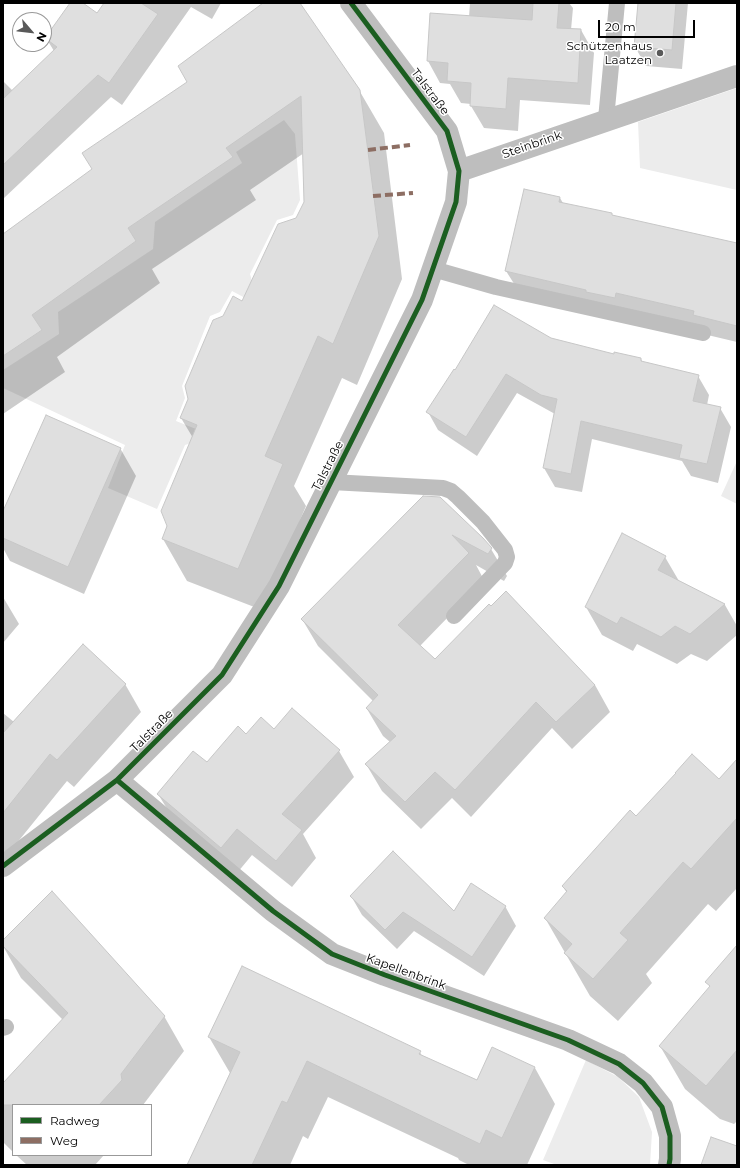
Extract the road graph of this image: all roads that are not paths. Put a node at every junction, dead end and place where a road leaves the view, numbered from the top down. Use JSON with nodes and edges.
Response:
{"nodes":[{"id":1,"x":351,"y":3,"type":"edge"},
{"id":2,"x":617,"y":3,"type":"edge"},
{"id":3,"x":737,"y":76,"type":"edge"},
{"id":4,"x":606,"y":119,"type":"junction"},
{"id":5,"x":459,"y":171,"type":"junction"},
{"id":6,"x":433,"y":269,"type":"junction"},
{"id":7,"x":703,"y":333,"type":"dead end"},
{"id":8,"x":331,"y":482,"type":"junction"},
{"id":9,"x":454,"y":616,"type":"dead end"},
{"id":10,"x":117,"y":780,"type":"junction"},
{"id":11,"x":3,"y":866,"type":"edge"},
{"id":12,"x":669,"y":1165,"type":"edge"}],
"edges":[{"from":1,"to":5,"type":"street","name":"Talstraße"},
{"from":2,"to":4,"type":"lane"},
{"from":3,"to":4,"type":"street","name":"Steinbrink"},
{"from":4,"to":5,"type":"street","name":"Steinbrink"},
{"from":5,"to":6,"type":"street","name":"Talstraße"},
{"from":6,"to":7,"type":"lane"},
{"from":6,"to":8,"type":"street","name":"Talstraße"},
{"from":8,"to":9,"type":"lane"},
{"from":8,"to":10,"type":"street","name":"Talstraße"},
{"from":10,"to":11,"type":"street","name":"Talstraße"},
{"from":10,"to":12,"type":"street","name":"Kapellenbrink"}]}
